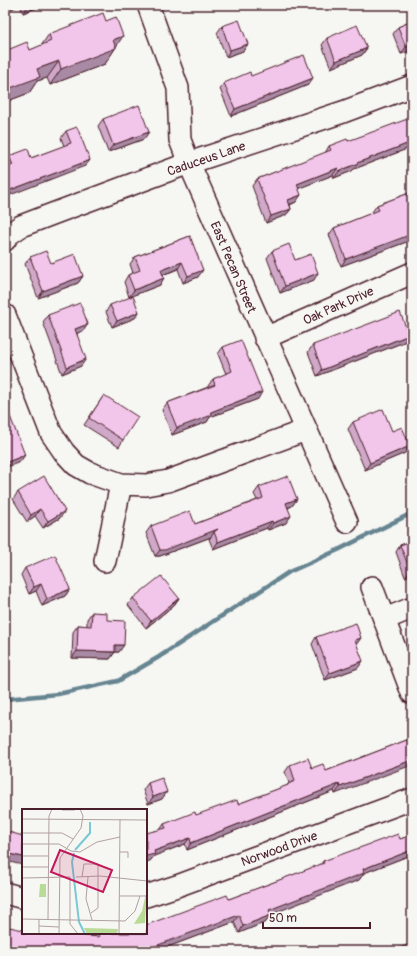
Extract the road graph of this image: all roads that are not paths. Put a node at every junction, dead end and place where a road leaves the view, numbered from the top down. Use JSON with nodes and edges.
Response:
{"nodes":[{"id":1,"x":148,"y":5,"type":"edge"},
{"id":2,"x":412,"y":86,"type":"edge"},
{"id":3,"x":189,"y":163,"type":"junction"},
{"id":4,"x":5,"y":240,"type":"edge"},
{"id":5,"x":412,"y":273,"type":"edge"},
{"id":6,"x":5,"y":315,"type":"edge"},
{"id":7,"x":265,"y":338,"type":"junction"},
{"id":8,"x":306,"y":430,"type":"junction"},
{"id":9,"x":121,"y":484,"type":"junction"},
{"id":10,"x":347,"y":522,"type":"dead end"},
{"id":11,"x":105,"y":561,"type":"dead end"},
{"id":12,"x":372,"y":587,"type":"dead end"},
{"id":13,"x":412,"y":608,"type":"edge"},
{"id":14,"x":385,"y":618,"type":"junction"},
{"id":15,"x":412,"y":693,"type":"edge"},
{"id":16,"x":412,"y":799,"type":"edge"},
{"id":17,"x":5,"y":893,"type":"edge"},
{"id":18,"x":147,"y":896,"type":"edge"},
{"id":19,"x":22,"y":898,"type":"edge"}],
"edges":[{"from":1,"to":3,"type":"street","name":"East Pecan Street"},
{"from":2,"to":3,"type":"street","name":"Caduceus Lane"},
{"from":3,"to":4,"type":"street","name":"Caduceus Lane"},
{"from":3,"to":7,"type":"street","name":"East Pecan Street"},
{"from":5,"to":7,"type":"street","name":"Oak Park Drive"},
{"from":6,"to":9,"type":"street"},
{"from":7,"to":8,"type":"street","name":"East Pecan Street"},
{"from":8,"to":9,"type":"street"},
{"from":8,"to":10,"type":"street","name":"East Pecan Street"},
{"from":9,"to":11,"type":"street"},
{"from":12,"to":14,"type":"street"},
{"from":13,"to":14,"type":"street"},
{"from":14,"to":15,"type":"street"},
{"from":16,"to":18,"type":"street","name":"Norwood Drive"},
{"from":17,"to":19,"type":"street"}]}
